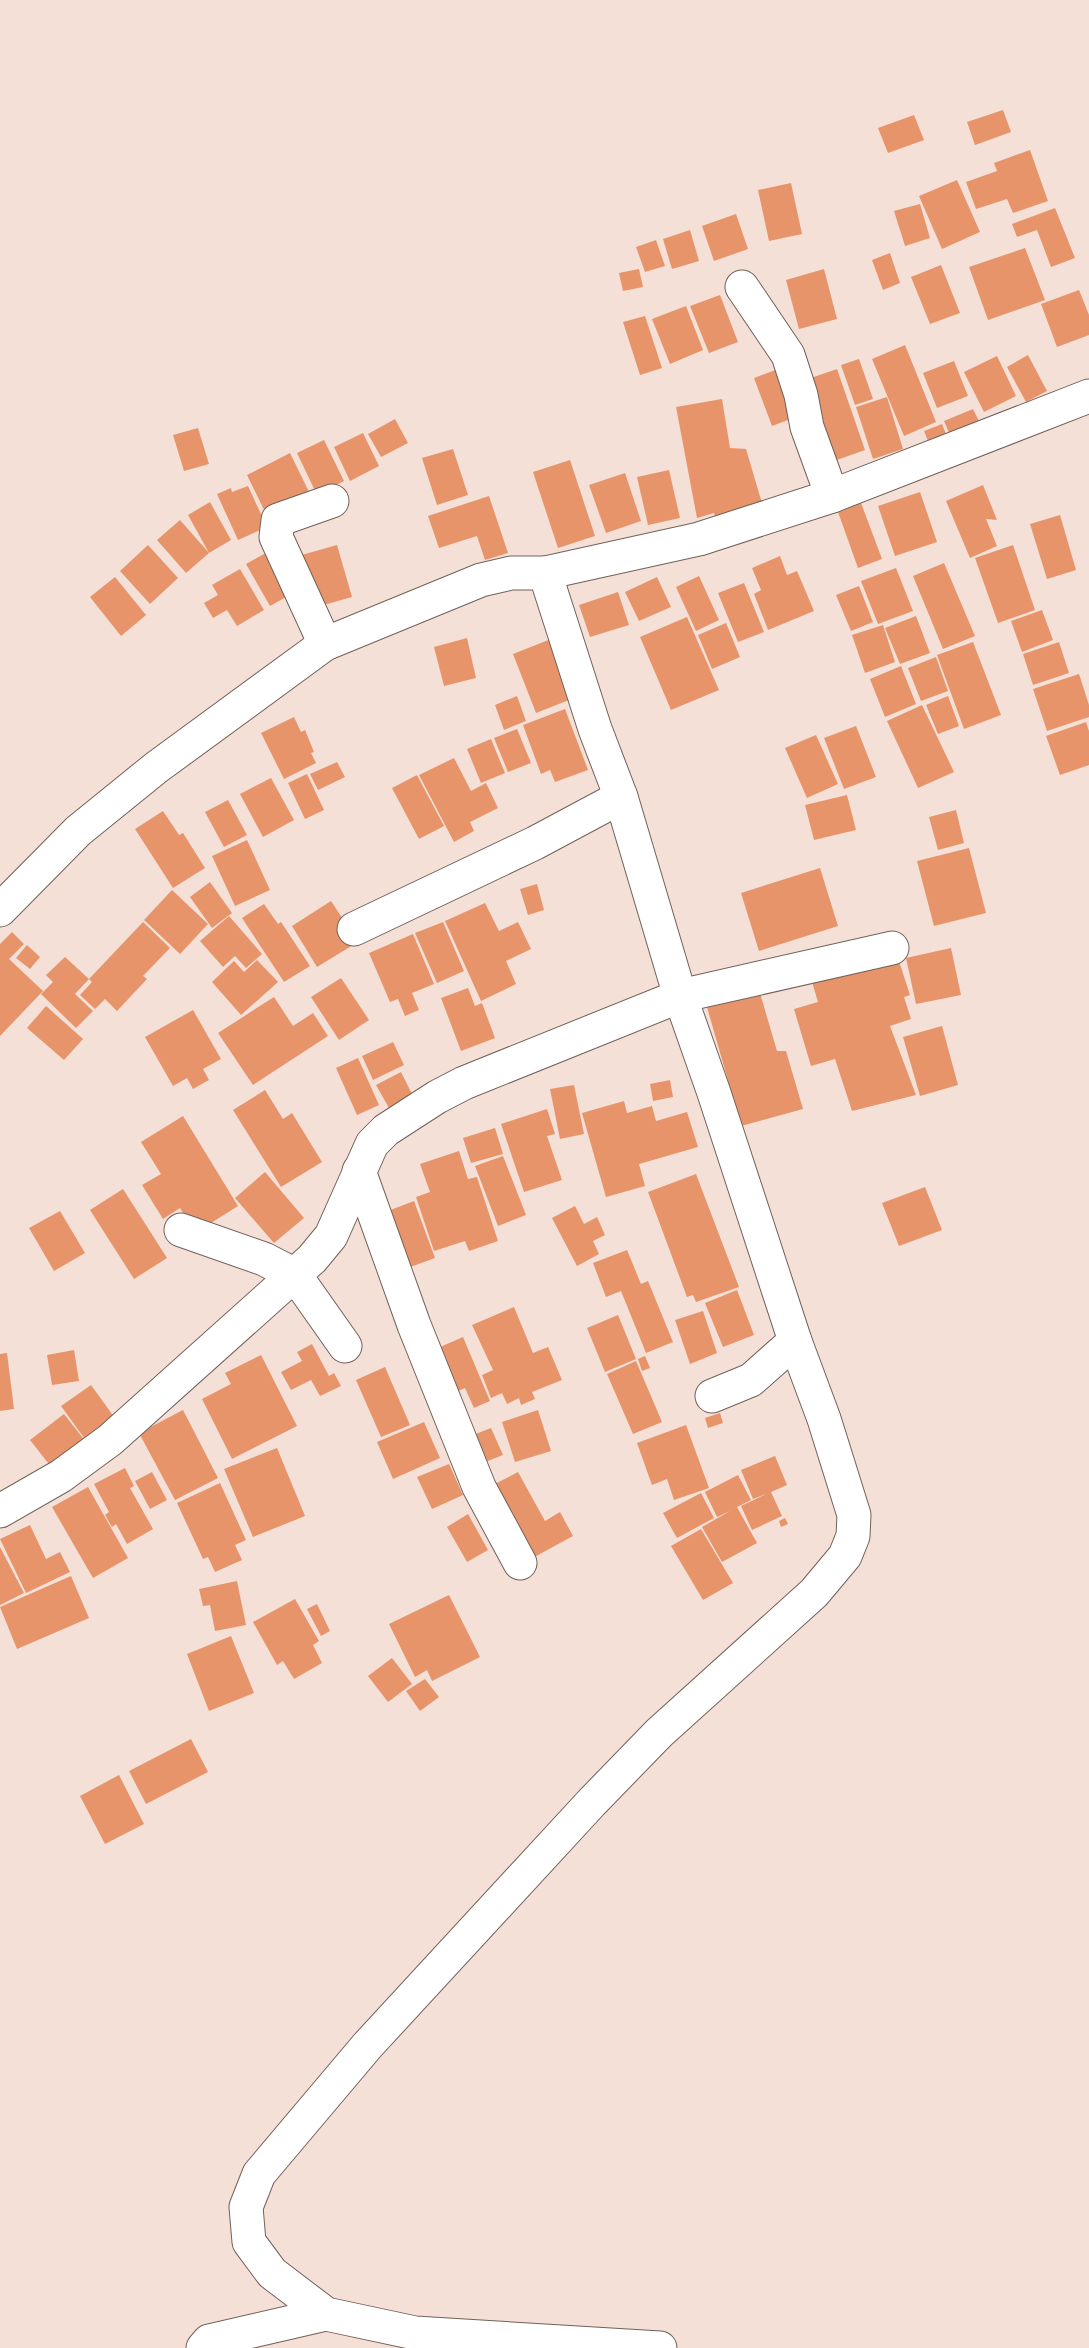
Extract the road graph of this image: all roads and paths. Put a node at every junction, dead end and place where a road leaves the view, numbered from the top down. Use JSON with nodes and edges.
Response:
{"nodes":[{"id":1,"x":742,"y":287,"type":"dead end"},
{"id":2,"x":1089,"y":396,"type":"edge"},
{"id":3,"x":832,"y":496,"type":"junction"},
{"id":4,"x":332,"y":501,"type":"dead end"},
{"id":5,"x":545,"y":573,"type":"junction"},
{"id":6,"x":325,"y":644,"type":"junction"},
{"id":7,"x":621,"y":797,"type":"junction"},
{"id":8,"x":0,"y":910,"type":"edge"},
{"id":9,"x":354,"y":929,"type":"dead end"},
{"id":10,"x":892,"y":948,"type":"dead end"},
{"id":11,"x":680,"y":996,"type":"junction"},
{"id":12,"x":359,"y":1171,"type":"junction"},
{"id":13,"x":181,"y":1230,"type":"dead end"},
{"id":14,"x":295,"y":1275,"type":"junction"},
{"id":15,"x":795,"y":1341,"type":"junction"},
{"id":16,"x":345,"y":1346,"type":"dead end"},
{"id":17,"x":712,"y":1396,"type":"dead end"},
{"id":18,"x":0,"y":1512,"type":"edge"},
{"id":19,"x":519,"y":1563,"type":"dead end"},
{"id":20,"x":326,"y":2314,"type":"junction"},
{"id":21,"x":203,"y":2348,"type":"edge"},
{"id":22,"x":660,"y":2348,"type":"edge"}],
"edges":[{"from":1,"to":3,"type":"street"},
{"from":2,"to":3,"type":"street"},
{"from":3,"to":5,"type":"street"},
{"from":4,"to":6,"type":"street"},
{"from":5,"to":6,"type":"street"},
{"from":5,"to":7,"type":"street"},
{"from":6,"to":8,"type":"street"},
{"from":7,"to":9,"type":"street"},
{"from":7,"to":11,"type":"street"},
{"from":10,"to":11,"type":"street"},
{"from":11,"to":12,"type":"street"},
{"from":11,"to":15,"type":"street"},
{"from":12,"to":14,"type":"street"},
{"from":12,"to":19,"type":"street"},
{"from":13,"to":14,"type":"street"},
{"from":14,"to":16,"type":"street"},
{"from":14,"to":18,"type":"street"},
{"from":15,"to":17,"type":"street"},
{"from":15,"to":20,"type":"street"},
{"from":20,"to":21,"type":"street"},
{"from":20,"to":22,"type":"street"}]}
